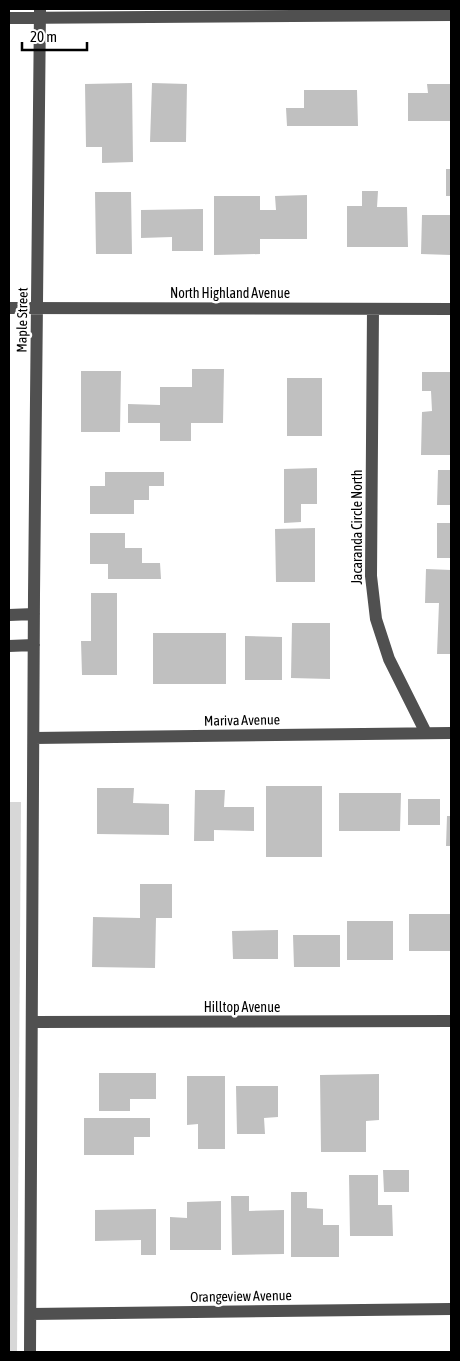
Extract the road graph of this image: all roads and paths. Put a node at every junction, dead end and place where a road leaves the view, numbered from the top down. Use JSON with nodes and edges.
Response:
{"nodes":[{"id":1,"x":323,"y":12,"type":"edge"},
{"id":2,"x":40,"y":13,"type":"edge"},
{"id":3,"x":451,"y":15,"type":"edge"},
{"id":4,"x":9,"y":18,"type":"edge"},
{"id":5,"x":9,"y":308,"type":"edge"},
{"id":6,"x":37,"y":308,"type":"junction"},
{"id":7,"x":373,"y":309,"type":"junction"},
{"id":8,"x":451,"y":309,"type":"edge"},
{"id":9,"x":34,"y":614,"type":"junction"},
{"id":10,"x":9,"y":615,"type":"edge"},
{"id":11,"x":34,"y":645,"type":"junction"},
{"id":12,"x":9,"y":646,"type":"edge"},
{"id":13,"x":426,"y":733,"type":"junction"},
{"id":14,"x":451,"y":733,"type":"edge"},
{"id":15,"x":34,"y":738,"type":"junction"},
{"id":16,"x":451,"y":1021,"type":"edge"},
{"id":17,"x":33,"y":1022,"type":"junction"},
{"id":18,"x":451,"y":1309,"type":"edge"},
{"id":19,"x":31,"y":1314,"type":"junction"},
{"id":20,"x":30,"y":1352,"type":"edge"}],
"edges":[{"from":1,"to":2,"type":"street"},
{"from":1,"to":3,"type":"street"},
{"from":2,"to":4,"type":"street"},
{"from":2,"to":6,"type":"street","name":"Maple Street"},
{"from":5,"to":6,"type":"street","name":"North Highland Avenue"},
{"from":6,"to":7,"type":"street","name":"North Highland Avenue"},
{"from":6,"to":9,"type":"street","name":"Maple Street"},
{"from":7,"to":8,"type":"street","name":"North Highland Avenue"},
{"from":7,"to":13,"type":"street","name":"Jacaranda Circle North"},
{"from":9,"to":10,"type":"street"},
{"from":9,"to":11,"type":"street","name":"Maple Street"},
{"from":11,"to":12,"type":"street"},
{"from":11,"to":15,"type":"street","name":"Maple Street"},
{"from":13,"to":14,"type":"street","name":"Mariva Avenue"},
{"from":13,"to":15,"type":"street","name":"Mariva Avenue"},
{"from":15,"to":17,"type":"street","name":"Maple Street"},
{"from":16,"to":17,"type":"street","name":"Hilltop Avenue"},
{"from":17,"to":19,"type":"street","name":"Maple Street"},
{"from":18,"to":19,"type":"street","name":"Orangeview Avenue"},
{"from":19,"to":20,"type":"street","name":"Maple Street"}]}
